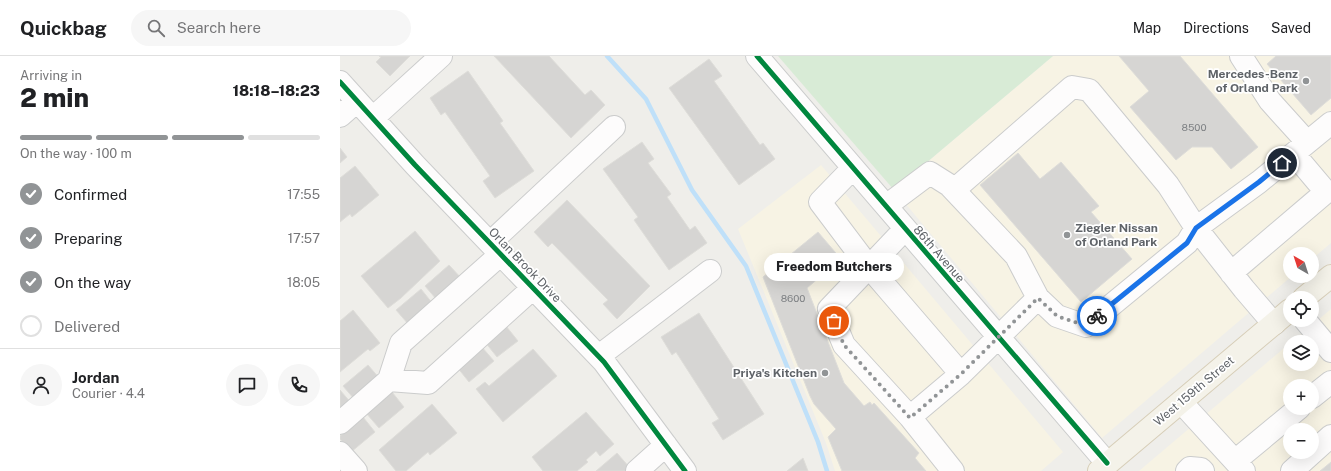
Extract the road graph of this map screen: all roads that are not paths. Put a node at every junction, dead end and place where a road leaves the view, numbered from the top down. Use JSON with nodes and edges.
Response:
{"nodes":[{"id":1,"x":441,"y":56,"type":"edge"},
{"id":2,"x":757,"y":56,"type":"edge"},
{"id":3,"x":1241,"y":56,"type":"edge"},
{"id":4,"x":340,"y":82,"type":"edge"},
{"id":5,"x":358,"y":101,"type":"junction"},
{"id":6,"x":340,"y":116,"type":"edge"},
{"id":7,"x":373,"y":118,"type":"junction"},
{"id":8,"x":1331,"y":123,"type":"edge"},
{"id":9,"x":614,"y":127,"type":"dead end"},
{"id":10,"x":1300,"y":148,"type":"junction"},
{"id":11,"x":853,"y":168,"type":"junction"},
{"id":12,"x":954,"y":190,"type":"junction"},
{"id":13,"x":1329,"y":195,"type":"edge"},
{"id":14,"x":886,"y":206,"type":"junction"},
{"id":15,"x":1196,"y":228,"type":"junction"},
{"id":16,"x":905,"y":229,"type":"junction"},
{"id":17,"x":496,"y":249,"type":"junction"},
{"id":18,"x":869,"y":267,"type":"junction"},
{"id":19,"x":710,"y":271,"type":"dead end"},
{"id":20,"x":1231,"y":273,"type":"junction"},
{"id":21,"x":1331,"y":276,"type":"edge"},
{"id":22,"x":533,"y":288,"type":"junction"},
{"id":23,"x":1313,"y":291,"type":"edge"},
{"id":24,"x":1038,"y":298,"type":"junction"},
{"id":25,"x":1283,"y":316,"type":"edge"},
{"id":26,"x":1274,"y":324,"type":"junction"},
{"id":27,"x":1311,"y":327,"type":"edge"},
{"id":28,"x":998,"y":337,"type":"junction"},
{"id":29,"x":1331,"y":351,"type":"edge"},
{"id":30,"x":599,"y":356,"type":"junction"},
{"id":31,"x":961,"y":374,"type":"junction"},
{"id":32,"x":389,"y":380,"type":"junction"},
{"id":33,"x":1331,"y":382,"type":"edge"},
{"id":34,"x":1319,"y":392,"type":"edge"},
{"id":35,"x":1181,"y":402,"type":"junction"},
{"id":36,"x":1292,"y":415,"type":"edge"},
{"id":37,"x":910,"y":418,"type":"junction"},
{"id":38,"x":340,"y":423,"type":"edge"},
{"id":39,"x":1331,"y":436,"type":"edge"},
{"id":40,"x":666,"y":445,"type":"junction"},
{"id":41,"x":340,"y":452,"type":"edge"},
{"id":42,"x":1239,"y":466,"type":"edge"},
{"id":43,"x":1103,"y":467,"type":"edge"},
{"id":44,"x":356,"y":471,"type":"edge"},
{"id":45,"x":637,"y":471,"type":"edge"},
{"id":46,"x":685,"y":471,"type":"edge"},
{"id":47,"x":953,"y":471,"type":"edge"},
{"id":48,"x":1187,"y":471,"type":"edge"},
{"id":49,"x":1203,"y":471,"type":"edge"},
{"id":50,"x":1292,"y":471,"type":"edge"}],
"edges":[{"from":1,"to":7,"type":"street"},
{"from":2,"to":11,"type":"street","name":"86th Avenue"},
{"from":3,"to":10,"type":"street"},
{"from":4,"to":5,"type":"street","name":"Orlan Brook Drive"},
{"from":5,"to":6,"type":"street"},
{"from":5,"to":7,"type":"street","name":"Orlan Brook Drive"},
{"from":7,"to":17,"type":"street","name":"Orlan Brook Drive"},
{"from":8,"to":10,"type":"street"},
{"from":9,"to":17,"type":"street"},
{"from":10,"to":13,"type":"street"},
{"from":10,"to":15,"type":"street"},
{"from":11,"to":14,"type":"street","name":"86th Avenue"},
{"from":11,"to":18,"type":"street"},
{"from":12,"to":14,"type":"street"},
{"from":12,"to":15,"type":"street"},
{"from":12,"to":24,"type":"street"},
{"from":13,"to":20,"type":"street"},
{"from":14,"to":16,"type":"street","name":"86th Avenue"},
{"from":15,"to":20,"type":"street"},
{"from":15,"to":24,"type":"street"},
{"from":16,"to":18,"type":"street"},
{"from":16,"to":28,"type":"street","name":"86th Avenue"},
{"from":17,"to":22,"type":"street","name":"Orlan Brook Drive"},
{"from":17,"to":32,"type":"street"},
{"from":18,"to":31,"type":"street"},
{"from":18,"to":37,"type":"street"},
{"from":19,"to":30,"type":"street"},
{"from":20,"to":26,"type":"street"},
{"from":21,"to":23,"type":"main road"},
{"from":22,"to":30,"type":"street","name":"Orlan Brook Drive"},
{"from":22,"to":32,"type":"street"},
{"from":24,"to":28,"type":"street"},
{"from":25,"to":26,"type":"main road","name":"West 159th Street"},
{"from":26,"to":35,"type":"main road","name":"West 159th Street"},
{"from":27,"to":29,"type":"street"},
{"from":28,"to":31,"type":"street"},
{"from":28,"to":43,"type":"street","name":"86th Avenue"},
{"from":30,"to":40,"type":"street","name":"Orlan Brook Drive"},
{"from":31,"to":37,"type":"street"},
{"from":32,"to":38,"type":"street"},
{"from":33,"to":34,"type":"street"},
{"from":35,"to":42,"type":"street"},
{"from":35,"to":43,"type":"main road","name":"West 159th Street"},
{"from":36,"to":42,"type":"street"},
{"from":37,"to":47,"type":"street"},
{"from":39,"to":50,"type":"street"},
{"from":40,"to":45,"type":"street"},
{"from":40,"to":46,"type":"street","name":"Orlan Brook Drive"},
{"from":41,"to":44,"type":"street"},
{"from":48,"to":49,"type":"street"}]}
